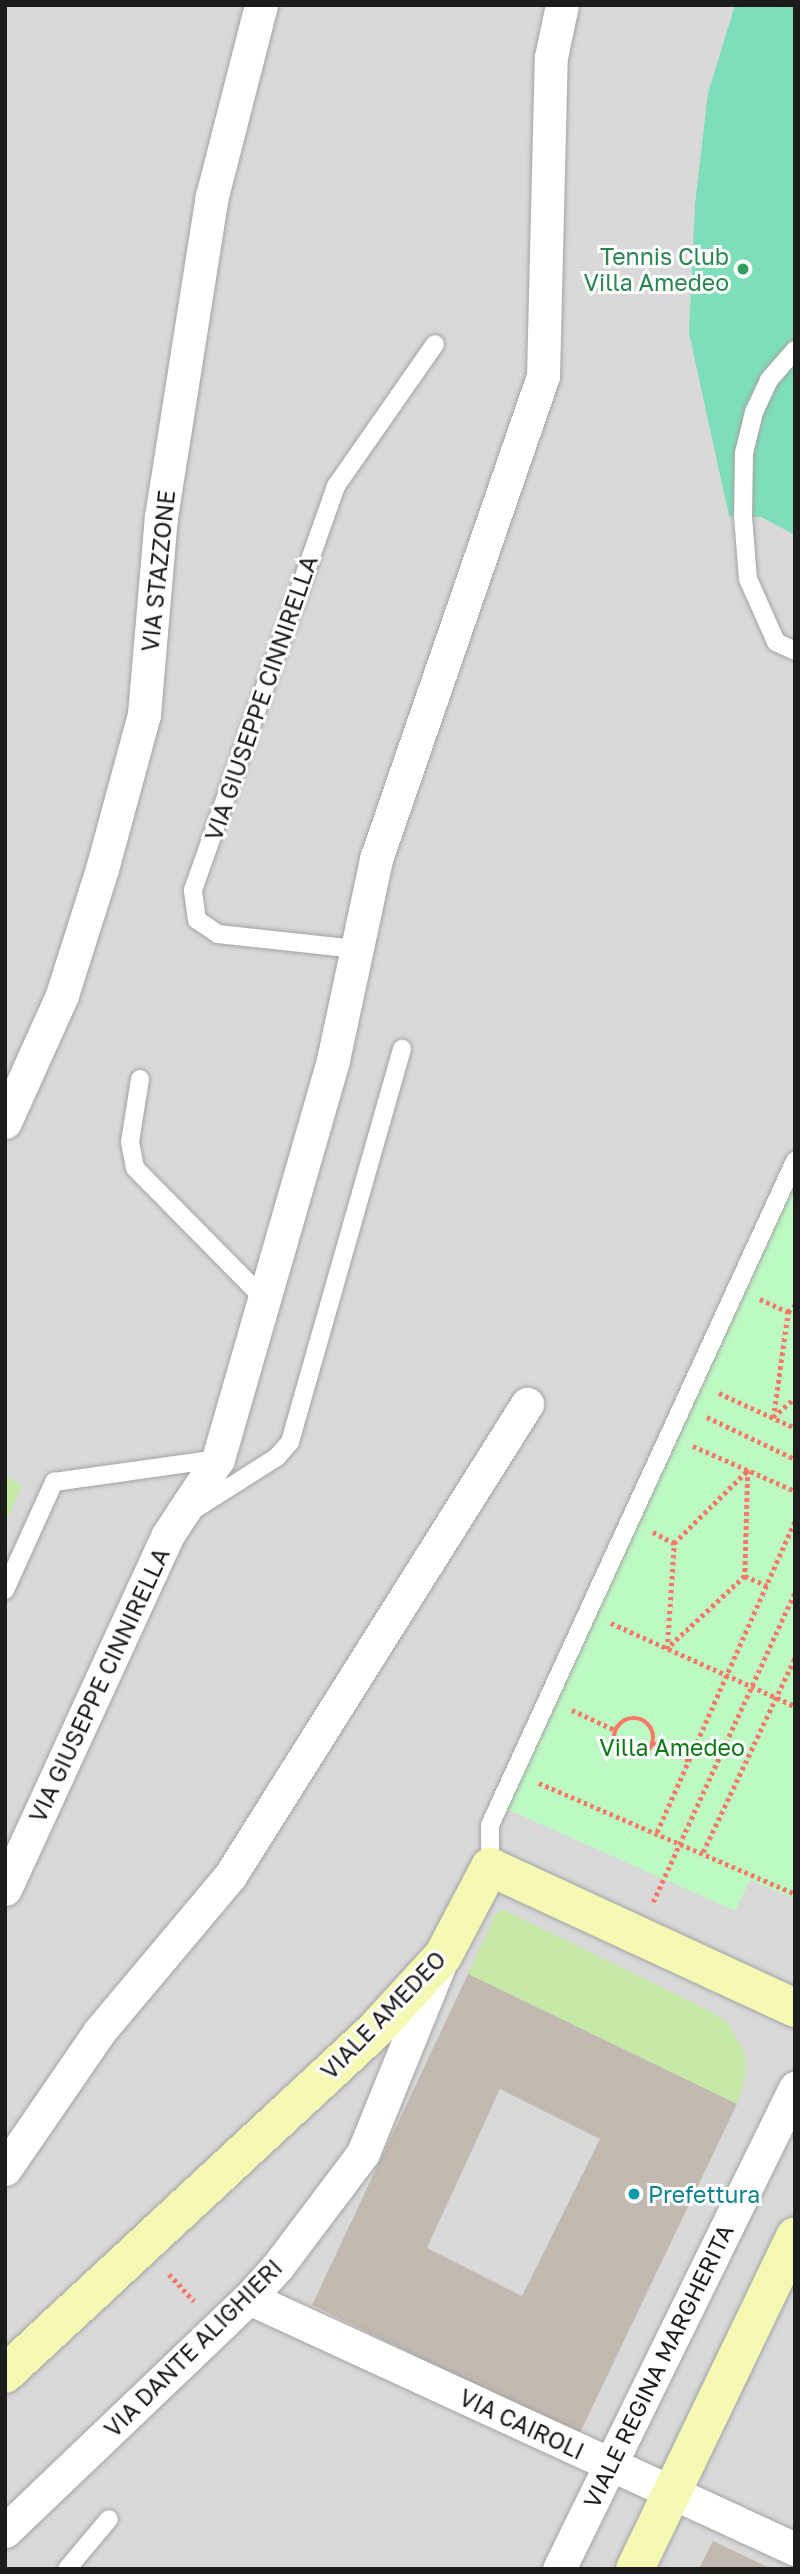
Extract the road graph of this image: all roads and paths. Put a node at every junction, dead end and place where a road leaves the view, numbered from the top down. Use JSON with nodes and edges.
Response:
{"nodes":[{"id":1,"x":261,"y":5,"type":"edge"},
{"id":2,"x":562,"y":5,"type":"edge"},
{"id":3,"x":435,"y":344,"type":"dead end"},
{"id":4,"x":795,"y":350,"type":"edge"},
{"id":5,"x":795,"y":651,"type":"edge"},
{"id":6,"x":356,"y":949,"type":"junction"},
{"id":7,"x":402,"y":1049,"type":"dead end"},
{"id":8,"x":140,"y":1079,"type":"dead end"},
{"id":9,"x":5,"y":1122,"type":"edge"},
{"id":10,"x":795,"y":1161,"type":"edge"},
{"id":11,"x":762,"y":1286,"type":"dead end"},
{"id":12,"x":756,"y":1297,"type":"junction"},
{"id":13,"x":264,"y":1298,"type":"junction"},
{"id":14,"x":795,"y":1306,"type":"edge"},
{"id":15,"x":751,"y":1309,"type":"dead end"},
{"id":16,"x":788,"y":1312,"type":"junction"},
{"id":17,"x":712,"y":1390,"type":"dead end"},
{"id":18,"x":795,"y":1398,"type":"edge"},
{"id":19,"x":527,"y":1404,"type":"dead end"},
{"id":20,"x":701,"y":1414,"type":"dead end"},
{"id":21,"x":773,"y":1418,"type":"junction"},
{"id":22,"x":795,"y":1428,"type":"edge"},
{"id":23,"x":687,"y":1443,"type":"dead end"},
{"id":24,"x":218,"y":1459,"type":"junction"},
{"id":25,"x":795,"y":1459,"type":"edge"},
{"id":26,"x":748,"y":1470,"type":"junction"},
{"id":27,"x":795,"y":1491,"type":"edge"},
{"id":28,"x":178,"y":1520,"type":"junction"},
{"id":29,"x":795,"y":1520,"type":"edge"},
{"id":30,"x":645,"y":1536,"type":"dead end"},
{"id":31,"x":674,"y":1543,"type":"junction"},
{"id":32,"x":746,"y":1576,"type":"junction"},
{"id":33,"x":767,"y":1586,"type":"junction"},
{"id":34,"x":5,"y":1590,"type":"edge"},
{"id":35,"x":795,"y":1592,"type":"edge"},
{"id":36,"x":607,"y":1621,"type":"dead end"},
{"id":37,"x":667,"y":1649,"type":"junction"},
{"id":38,"x":795,"y":1657,"type":"edge"},
{"id":39,"x":728,"y":1676,"type":"junction"},
{"id":40,"x":751,"y":1687,"type":"junction"},
{"id":41,"x":776,"y":1698,"type":"junction"},
{"id":42,"x":795,"y":1706,"type":"edge"},
{"id":43,"x":563,"y":1720,"type":"dead end"},
{"id":44,"x":615,"y":1730,"type":"junction"},
{"id":45,"x":654,"y":1743,"type":"junction"},
{"id":46,"x":690,"y":1761,"type":"junction"},
{"id":47,"x":535,"y":1781,"type":"dead end"},
{"id":48,"x":657,"y":1832,"type":"junction"},
{"id":49,"x":680,"y":1842,"type":"junction"},
{"id":50,"x":703,"y":1852,"type":"junction"},
{"id":51,"x":490,"y":1867,"type":"junction"},
{"id":52,"x":5,"y":1889,"type":"edge"},
{"id":53,"x":795,"y":1894,"type":"edge"},
{"id":54,"x":638,"y":1935,"type":"junction"},
{"id":55,"x":443,"y":1956,"type":"junction"},
{"id":56,"x":795,"y":2008,"type":"edge"},
{"id":57,"x":795,"y":2088,"type":"edge"},
{"id":58,"x":5,"y":2168,"type":"edge"},
{"id":59,"x":795,"y":2237,"type":"edge"},
{"id":60,"x":143,"y":2246,"type":"junction"},
{"id":61,"x":249,"y":2298,"type":"junction"},
{"id":62,"x":218,"y":2328,"type":"junction"},
{"id":63,"x":5,"y":2374,"type":"edge"},
{"id":64,"x":610,"y":2464,"type":"junction"},
{"id":65,"x":671,"y":2492,"type":"junction"},
{"id":66,"x":109,"y":2519,"type":"dead end"},
{"id":67,"x":5,"y":2531,"type":"edge"},
{"id":68,"x":795,"y":2549,"type":"edge"},
{"id":69,"x":66,"y":2569,"type":"edge"},
{"id":70,"x":559,"y":2569,"type":"edge"},
{"id":71,"x":635,"y":2569,"type":"edge"}],
"edges":[{"from":1,"to":9,"type":"street","name":"VIA STAZZONE"},
{"from":2,"to":6,"type":"street","name":"VIA GIUSEPPE CINNIRELLA"},
{"from":3,"to":6,"type":"lane","name":"VIA GIUSEPPE CINNIRELLA"},
{"from":4,"to":5,"type":"lane"},
{"from":6,"to":13,"type":"street","name":"VIA GIUSEPPE CINNIRELLA"},
{"from":7,"to":28,"type":"lane"},
{"from":8,"to":13,"type":"lane"},
{"from":10,"to":51,"type":"lane"},
{"from":11,"to":12,"type":"path"},
{"from":12,"to":15,"type":"path"},
{"from":12,"to":16,"type":"path"},
{"from":13,"to":24,"type":"street","name":"VIA GIUSEPPE CINNIRELLA"},
{"from":14,"to":16,"type":"path"},
{"from":16,"to":21,"type":"path"},
{"from":17,"to":21,"type":"path"},
{"from":18,"to":21,"type":"path"},
{"from":19,"to":58,"type":"street"},
{"from":20,"to":25,"type":"path"},
{"from":21,"to":22,"type":"path"},
{"from":23,"to":26,"type":"path"},
{"from":24,"to":28,"type":"street","name":"VIA GIUSEPPE CINNIRELLA"},
{"from":24,"to":34,"type":"lane"},
{"from":26,"to":27,"type":"path"},
{"from":26,"to":31,"type":"path"},
{"from":26,"to":32,"type":"path"},
{"from":28,"to":52,"type":"street","name":"VIA GIUSEPPE CINNIRELLA"},
{"from":29,"to":33,"type":"path"},
{"from":30,"to":31,"type":"path"},
{"from":31,"to":37,"type":"path"},
{"from":32,"to":33,"type":"path"},
{"from":32,"to":37,"type":"path"},
{"from":33,"to":39,"type":"path"},
{"from":35,"to":40,"type":"path"},
{"from":36,"to":37,"type":"path"},
{"from":37,"to":39,"type":"path"},
{"from":38,"to":41,"type":"path"},
{"from":39,"to":40,"type":"path"},
{"from":39,"to":46,"type":"path"},
{"from":40,"to":41,"type":"path"},
{"from":40,"to":49,"type":"path"},
{"from":41,"to":42,"type":"path"},
{"from":41,"to":50,"type":"path"},
{"from":43,"to":44,"type":"path"},
{"from":44,"to":45,"type":"path"},
{"from":44,"to":45,"type":"path"},
{"from":45,"to":46,"type":"path"},
{"from":46,"to":48,"type":"path"},
{"from":47,"to":48,"type":"path"},
{"from":48,"to":49,"type":"path"},
{"from":49,"to":50,"type":"path"},
{"from":49,"to":54,"type":"path"},
{"from":50,"to":53,"type":"path"},
{"from":51,"to":54,"type":"street"},
{"from":51,"to":55,"type":"street","name":"VIALE AMEDEO"},
{"from":54,"to":56,"type":"street"},
{"from":55,"to":60,"type":"street","name":"VIALE AMEDEO"},
{"from":55,"to":61,"type":"street","name":"VIA DANTE ALIGHIERI"},
{"from":57,"to":64,"type":"street","name":"VIALE REGINA MARGHERITA"},
{"from":59,"to":65,"type":"street"},
{"from":60,"to":62,"type":"path"},
{"from":60,"to":63,"type":"street","name":"VIALE AMEDEO"},
{"from":61,"to":62,"type":"street","name":"VIA DANTE ALIGHIERI"},
{"from":61,"to":64,"type":"street","name":"VIA CAIROLI"},
{"from":62,"to":67,"type":"street","name":"VIA DANTE ALIGHIERI"},
{"from":64,"to":65,"type":"street","name":"VIA CAIROLI"},
{"from":64,"to":70,"type":"street","name":"VIALE REGINA MARGHERITA"},
{"from":65,"to":68,"type":"street","name":"VIA CAIROLI"},
{"from":65,"to":71,"type":"street"},
{"from":66,"to":69,"type":"lane"}]}
